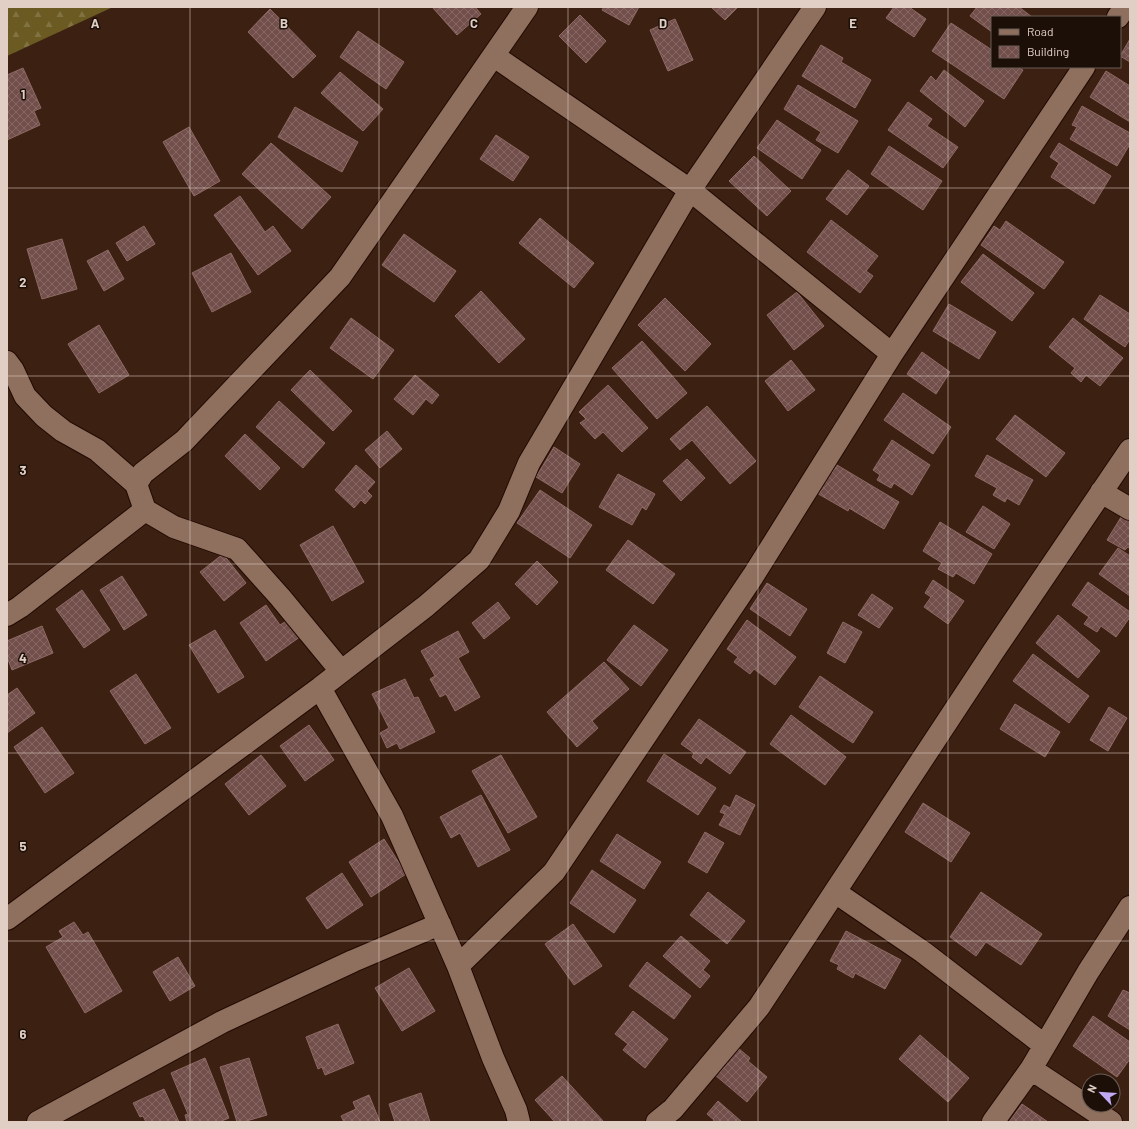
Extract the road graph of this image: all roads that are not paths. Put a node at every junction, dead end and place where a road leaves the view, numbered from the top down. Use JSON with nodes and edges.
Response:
{"nodes":[{"id":1,"x":527,"y":7,"type":"edge"},
{"id":2,"x":815,"y":7,"type":"edge"},
{"id":3,"x":1125,"y":7,"type":"edge"},
{"id":4,"x":1119,"y":16,"type":"edge"},
{"id":5,"x":494,"y":56,"type":"junction"},
{"id":6,"x":1083,"y":68,"type":"edge"},
{"id":7,"x":690,"y":190,"type":"junction"},
{"id":8,"x":892,"y":354,"type":"junction"},
{"id":9,"x":9,"y":369,"type":"edge"},
{"id":10,"x":1130,"y":450,"type":"edge"},
{"id":11,"x":136,"y":484,"type":"junction"},
{"id":12,"x":1101,"y":492,"type":"junction"},
{"id":13,"x":1130,"y":509,"type":"edge"},
{"id":14,"x":145,"y":510,"type":"junction"},
{"id":15,"x":7,"y":615,"type":"edge"},
{"id":16,"x":341,"y":671,"type":"junction"},
{"id":17,"x":320,"y":688,"type":"junction"},
{"id":18,"x":835,"y":892,"type":"junction"},
{"id":19,"x":1130,"y":907,"type":"edge"},
{"id":20,"x":7,"y":919,"type":"edge"},
{"id":21,"x":440,"y":924,"type":"junction"},
{"id":22,"x":458,"y":966,"type":"junction"},
{"id":23,"x":1044,"y":1045,"type":"junction"},
{"id":24,"x":1031,"y":1069,"type":"junction"},
{"id":25,"x":38,"y":1122,"type":"edge"},
{"id":26,"x":519,"y":1122,"type":"edge"},
{"id":27,"x":657,"y":1122,"type":"edge"},
{"id":28,"x":993,"y":1122,"type":"edge"},
{"id":29,"x":1112,"y":1122,"type":"edge"}],
"edges":[{"from":1,"to":5,"type":"street"},
{"from":2,"to":7,"type":"street"},
{"from":3,"to":4,"type":"street"},
{"from":5,"to":7,"type":"street"},
{"from":5,"to":11,"type":"street"},
{"from":6,"to":8,"type":"street"},
{"from":7,"to":8,"type":"street"},
{"from":7,"to":16,"type":"street"},
{"from":8,"to":22,"type":"street"},
{"from":9,"to":11,"type":"street"},
{"from":10,"to":12,"type":"street"},
{"from":11,"to":14,"type":"street"},
{"from":12,"to":13,"type":"street"},
{"from":12,"to":18,"type":"street"},
{"from":14,"to":15,"type":"street"},
{"from":14,"to":16,"type":"street"},
{"from":16,"to":17,"type":"street"},
{"from":17,"to":20,"type":"street"},
{"from":17,"to":21,"type":"street"},
{"from":18,"to":23,"type":"street"},
{"from":18,"to":27,"type":"street"},
{"from":19,"to":23,"type":"street"},
{"from":21,"to":22,"type":"street"},
{"from":21,"to":25,"type":"street"},
{"from":22,"to":26,"type":"street"},
{"from":23,"to":24,"type":"street"},
{"from":24,"to":28,"type":"street"},
{"from":24,"to":29,"type":"street"}]}
